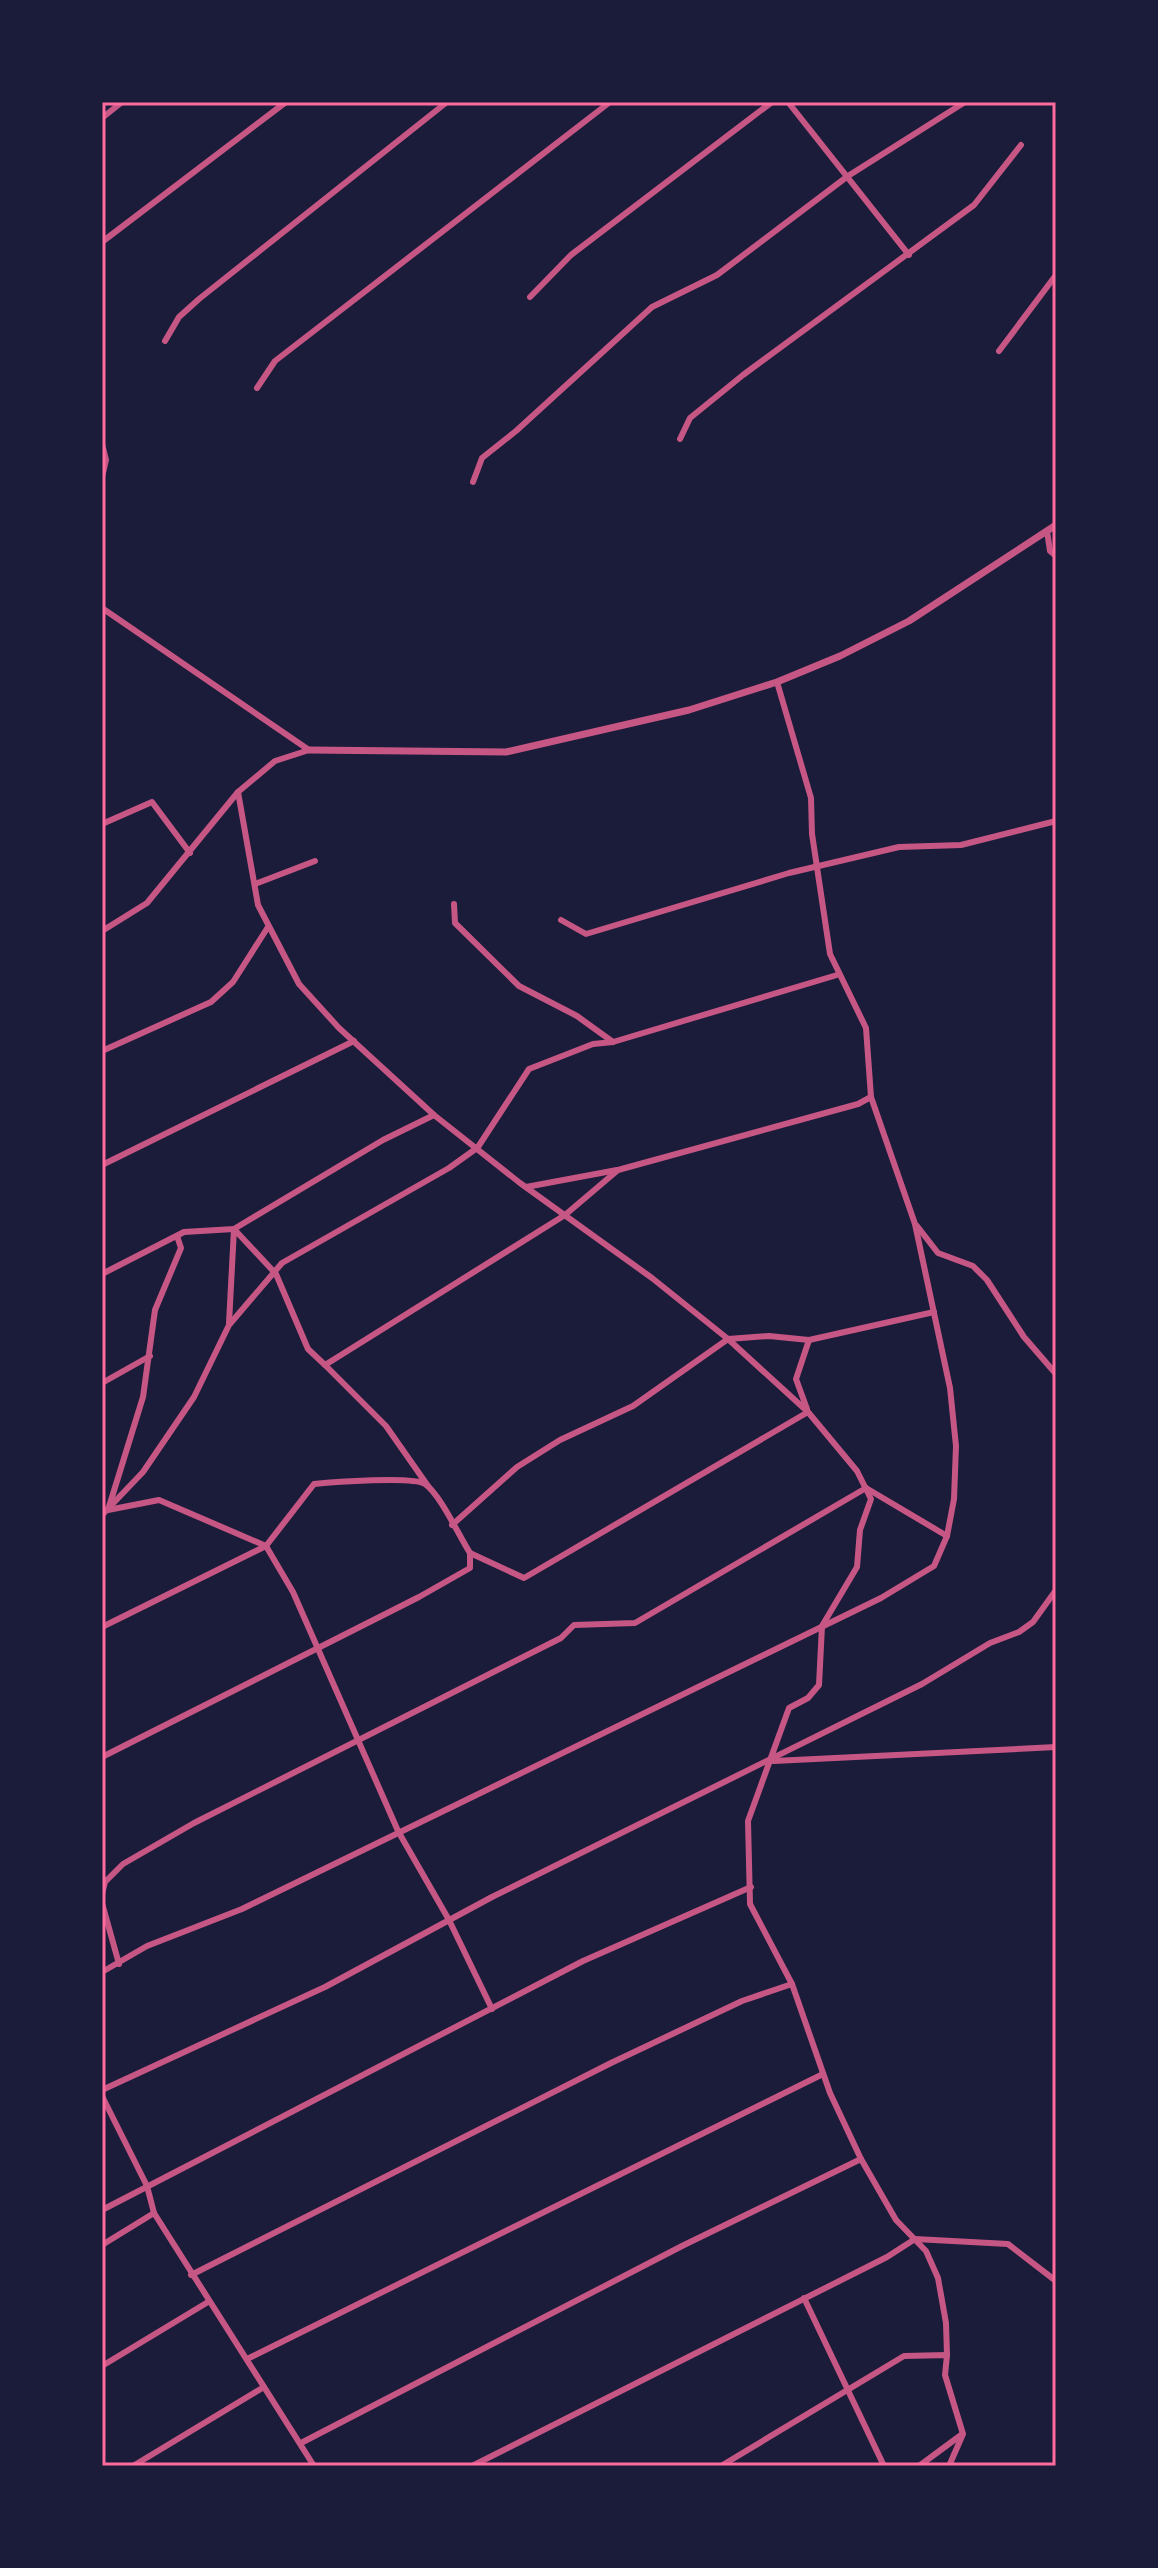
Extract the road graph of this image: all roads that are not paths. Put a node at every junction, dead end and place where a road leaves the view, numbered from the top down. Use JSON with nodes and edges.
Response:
{"nodes":[{"id":1,"x":122,"y":102,"type":"edge"},
{"id":2,"x":286,"y":102,"type":"edge"},
{"id":3,"x":447,"y":102,"type":"edge"},
{"id":4,"x":610,"y":102,"type":"edge"},
{"id":5,"x":772,"y":102,"type":"edge"},
{"id":6,"x":788,"y":102,"type":"edge"},
{"id":7,"x":965,"y":102,"type":"edge"},
{"id":8,"x":102,"y":118,"type":"edge"},
{"id":9,"x":1021,"y":145,"type":"dead end"},
{"id":10,"x":848,"y":176,"type":"junction"},
{"id":11,"x":102,"y":242,"type":"edge"},
{"id":12,"x":909,"y":255,"type":"junction"},
{"id":13,"x":1056,"y":275,"type":"edge"},
{"id":14,"x":530,"y":297,"type":"dead end"},
{"id":15,"x":165,"y":341,"type":"dead end"},
{"id":16,"x":999,"y":351,"type":"dead end"},
{"id":17,"x":257,"y":388,"type":"dead end"},
{"id":18,"x":680,"y":439,"type":"dead end"},
{"id":19,"x":102,"y":444,"type":"edge"},
{"id":20,"x":102,"y":477,"type":"edge"},
{"id":21,"x":473,"y":482,"type":"dead end"},
{"id":22,"x":1056,"y":525,"type":"edge"},
{"id":23,"x":1047,"y":531,"type":"junction"},
{"id":24,"x":1056,"y":556,"type":"edge"},
{"id":25,"x":102,"y":608,"type":"edge"},
{"id":26,"x":777,"y":682,"type":"junction"},
{"id":27,"x":309,"y":750,"type":"junction"},
{"id":28,"x":238,"y":792,"type":"junction"},
{"id":29,"x":1056,"y":821,"type":"edge"},
{"id":30,"x":102,"y":824,"type":"edge"},
{"id":31,"x":190,"y":853,"type":"junction"},
{"id":32,"x":315,"y":861,"type":"dead end"},
{"id":33,"x":818,"y":869,"type":"junction"},
{"id":34,"x":255,"y":884,"type":"junction"},
{"id":35,"x":454,"y":904,"type":"dead end"},
{"id":36,"x":561,"y":920,"type":"dead end"},
{"id":37,"x":268,"y":927,"type":"junction"},
{"id":38,"x":102,"y":931,"type":"edge"},
{"id":39,"x":837,"y":975,"type":"junction"},
{"id":40,"x":354,"y":1041,"type":"junction"},
{"id":41,"x":613,"y":1042,"type":"junction"},
{"id":42,"x":102,"y":1051,"type":"edge"},
{"id":43,"x":871,"y":1097,"type":"junction"},
{"id":44,"x":434,"y":1115,"type":"junction"},
{"id":45,"x":478,"y":1148,"type":"junction"},
{"id":46,"x":102,"y":1165,"type":"edge"},
{"id":47,"x":618,"y":1170,"type":"junction"},
{"id":48,"x":526,"y":1187,"type":"junction"},
{"id":49,"x":565,"y":1215,"type":"junction"},
{"id":50,"x":915,"y":1224,"type":"junction"},
{"id":51,"x":234,"y":1229,"type":"junction"},
{"id":52,"x":177,"y":1236,"type":"junction"},
{"id":53,"x":102,"y":1274,"type":"edge"},
{"id":54,"x":276,"y":1274,"type":"junction"},
{"id":55,"x":934,"y":1312,"type":"junction"},
{"id":56,"x":229,"y":1325,"type":"junction"},
{"id":57,"x":728,"y":1339,"type":"junction"},
{"id":58,"x":809,"y":1340,"type":"junction"},
{"id":59,"x":150,"y":1356,"type":"junction"},
{"id":60,"x":325,"y":1365,"type":"junction"},
{"id":61,"x":1056,"y":1374,"type":"edge"},
{"id":62,"x":102,"y":1383,"type":"edge"},
{"id":63,"x":808,"y":1412,"type":"junction"},
{"id":64,"x":428,"y":1486,"type":"junction"},
{"id":65,"x":866,"y":1488,"type":"junction"},
{"id":66,"x":105,"y":1512,"type":"edge"},
{"id":67,"x":452,"y":1525,"type":"junction"},
{"id":68,"x":947,"y":1536,"type":"junction"},
{"id":69,"x":266,"y":1546,"type":"junction"},
{"id":70,"x":470,"y":1553,"type":"junction"},
{"id":71,"x":1056,"y":1590,"type":"edge"},
{"id":72,"x":822,"y":1626,"type":"junction"},
{"id":73,"x":102,"y":1627,"type":"edge"},
{"id":74,"x":315,"y":1648,"type":"junction"},
{"id":75,"x":357,"y":1740,"type":"junction"},
{"id":76,"x":1056,"y":1747,"type":"edge"},
{"id":77,"x":102,"y":1757,"type":"edge"},
{"id":78,"x":771,"y":1761,"type":"junction"},
{"id":79,"x":398,"y":1831,"type":"junction"},
{"id":80,"x":751,"y":1887,"type":"junction"},
{"id":81,"x":102,"y":1894,"type":"edge"},
{"id":82,"x":102,"y":1903,"type":"edge"},
{"id":83,"x":449,"y":1920,"type":"junction"},
{"id":84,"x":119,"y":1964,"type":"junction"},
{"id":85,"x":102,"y":1972,"type":"edge"},
{"id":86,"x":792,"y":1984,"type":"junction"},
{"id":87,"x":492,"y":2009,"type":"junction"},
{"id":88,"x":823,"y":2074,"type":"junction"},
{"id":89,"x":102,"y":2090,"type":"edge"},
{"id":90,"x":102,"y":2096,"type":"edge"},
{"id":91,"x":861,"y":2159,"type":"junction"},
{"id":92,"x":147,"y":2186,"type":"junction"},
{"id":93,"x":102,"y":2210,"type":"edge"},
{"id":94,"x":154,"y":2213,"type":"junction"},
{"id":95,"x":915,"y":2239,"type":"junction"},
{"id":96,"x":102,"y":2245,"type":"edge"},
{"id":97,"x":191,"y":2275,"type":"junction"},
{"id":98,"x":1056,"y":2281,"type":"edge"},
{"id":99,"x":804,"y":2298,"type":"junction"},
{"id":100,"x":208,"y":2302,"type":"junction"},
{"id":101,"x":947,"y":2355,"type":"junction"},
{"id":102,"x":247,"y":2359,"type":"junction"},
{"id":103,"x":102,"y":2366,"type":"edge"},
{"id":104,"x":264,"y":2387,"type":"junction"},
{"id":105,"x":847,"y":2392,"type":"junction"},
{"id":106,"x":963,"y":2434,"type":"junction"},
{"id":107,"x":301,"y":2443,"type":"junction"},
{"id":108,"x":133,"y":2466,"type":"edge"},
{"id":109,"x":314,"y":2466,"type":"edge"},
{"id":110,"x":472,"y":2466,"type":"edge"},
{"id":111,"x":721,"y":2466,"type":"edge"},
{"id":112,"x":884,"y":2466,"type":"edge"},
{"id":113,"x":919,"y":2466,"type":"edge"},
{"id":114,"x":949,"y":2466,"type":"edge"}],
"edges":[{"from":1,"to":8,"type":"street"},
{"from":2,"to":11,"type":"street"},
{"from":3,"to":15,"type":"street"},
{"from":4,"to":17,"type":"street"},
{"from":5,"to":14,"type":"street"},
{"from":6,"to":10,"type":"street"},
{"from":7,"to":10,"type":"street"},
{"from":9,"to":12,"type":"street"},
{"from":10,"to":12,"type":"street"},
{"from":10,"to":21,"type":"street"},
{"from":12,"to":18,"type":"street"},
{"from":13,"to":16,"type":"street"},
{"from":19,"to":20,"type":"street"},
{"from":22,"to":23,"type":"street"},
{"from":23,"to":24,"type":"street"},
{"from":23,"to":26,"type":"street"},
{"from":25,"to":27,"type":"street"},
{"from":26,"to":27,"type":"street"},
{"from":26,"to":33,"type":"street"},
{"from":27,"to":28,"type":"street"},
{"from":28,"to":31,"type":"street"},
{"from":28,"to":34,"type":"street"},
{"from":29,"to":33,"type":"street"},
{"from":30,"to":31,"type":"street"},
{"from":31,"to":38,"type":"street"},
{"from":32,"to":34,"type":"street"},
{"from":33,"to":36,"type":"street"},
{"from":33,"to":39,"type":"street"},
{"from":34,"to":37,"type":"street"},
{"from":35,"to":41,"type":"street"},
{"from":37,"to":40,"type":"street"},
{"from":37,"to":42,"type":"street"},
{"from":39,"to":41,"type":"street"},
{"from":39,"to":43,"type":"street"},
{"from":40,"to":44,"type":"street"},
{"from":40,"to":46,"type":"street"},
{"from":41,"to":45,"type":"street"},
{"from":43,"to":47,"type":"street"},
{"from":43,"to":50,"type":"street"},
{"from":44,"to":45,"type":"street"},
{"from":44,"to":51,"type":"street"},
{"from":45,"to":48,"type":"street"},
{"from":45,"to":54,"type":"street"},
{"from":47,"to":48,"type":"street"},
{"from":47,"to":49,"type":"street"},
{"from":48,"to":49,"type":"street"},
{"from":49,"to":57,"type":"street"},
{"from":49,"to":60,"type":"street"},
{"from":50,"to":55,"type":"street"},
{"from":50,"to":61,"type":"street"},
{"from":51,"to":52,"type":"street"},
{"from":51,"to":54,"type":"street"},
{"from":51,"to":56,"type":"street"},
{"from":52,"to":53,"type":"street"},
{"from":52,"to":59,"type":"street"},
{"from":54,"to":56,"type":"street"},
{"from":54,"to":60,"type":"street"},
{"from":55,"to":58,"type":"street"},
{"from":55,"to":68,"type":"street"},
{"from":56,"to":66,"type":"street"},
{"from":57,"to":58,"type":"street"},
{"from":57,"to":63,"type":"street"},
{"from":57,"to":67,"type":"street"},
{"from":58,"to":63,"type":"street"},
{"from":59,"to":62,"type":"street"},
{"from":59,"to":66,"type":"street"},
{"from":60,"to":64,"type":"street"},
{"from":63,"to":65,"type":"street"},
{"from":63,"to":70,"type":"street"},
{"from":64,"to":67,"type":"street"},
{"from":64,"to":69,"type":"street"},
{"from":65,"to":68,"type":"street"},
{"from":65,"to":72,"type":"street"},
{"from":65,"to":75,"type":"street"},
{"from":66,"to":69,"type":"street"},
{"from":67,"to":70,"type":"street"},
{"from":68,"to":72,"type":"street"},
{"from":69,"to":73,"type":"street"},
{"from":69,"to":74,"type":"street"},
{"from":70,"to":74,"type":"street"},
{"from":71,"to":78,"type":"street"},
{"from":72,"to":78,"type":"street"},
{"from":72,"to":79,"type":"street"},
{"from":74,"to":75,"type":"street"},
{"from":74,"to":77,"type":"street"},
{"from":75,"to":79,"type":"street"},
{"from":75,"to":81,"type":"street"},
{"from":76,"to":78,"type":"street"},
{"from":78,"to":80,"type":"street"},
{"from":78,"to":83,"type":"street"},
{"from":79,"to":83,"type":"street"},
{"from":79,"to":84,"type":"street"},
{"from":80,"to":86,"type":"street"},
{"from":80,"to":87,"type":"street"},
{"from":82,"to":84,"type":"street"},
{"from":83,"to":87,"type":"street"},
{"from":83,"to":89,"type":"street"},
{"from":84,"to":85,"type":"street"},
{"from":86,"to":88,"type":"street"},
{"from":86,"to":97,"type":"street"},
{"from":87,"to":92,"type":"street"},
{"from":88,"to":91,"type":"street"},
{"from":88,"to":102,"type":"street"},
{"from":90,"to":92,"type":"street"},
{"from":91,"to":95,"type":"street"},
{"from":91,"to":107,"type":"street"},
{"from":92,"to":93,"type":"street"},
{"from":92,"to":94,"type":"street"},
{"from":94,"to":96,"type":"street"},
{"from":94,"to":97,"type":"street"},
{"from":95,"to":98,"type":"street"},
{"from":95,"to":99,"type":"street"},
{"from":95,"to":101,"type":"street"},
{"from":97,"to":100,"type":"street"},
{"from":99,"to":105,"type":"street"},
{"from":99,"to":110,"type":"street"},
{"from":100,"to":102,"type":"street"},
{"from":100,"to":103,"type":"street"},
{"from":101,"to":105,"type":"street"},
{"from":101,"to":106,"type":"street"},
{"from":102,"to":104,"type":"street"},
{"from":104,"to":107,"type":"street"},
{"from":104,"to":108,"type":"street"},
{"from":105,"to":111,"type":"street"},
{"from":105,"to":112,"type":"street"},
{"from":106,"to":113,"type":"street"},
{"from":106,"to":114,"type":"street"},
{"from":107,"to":109,"type":"street"}]}
